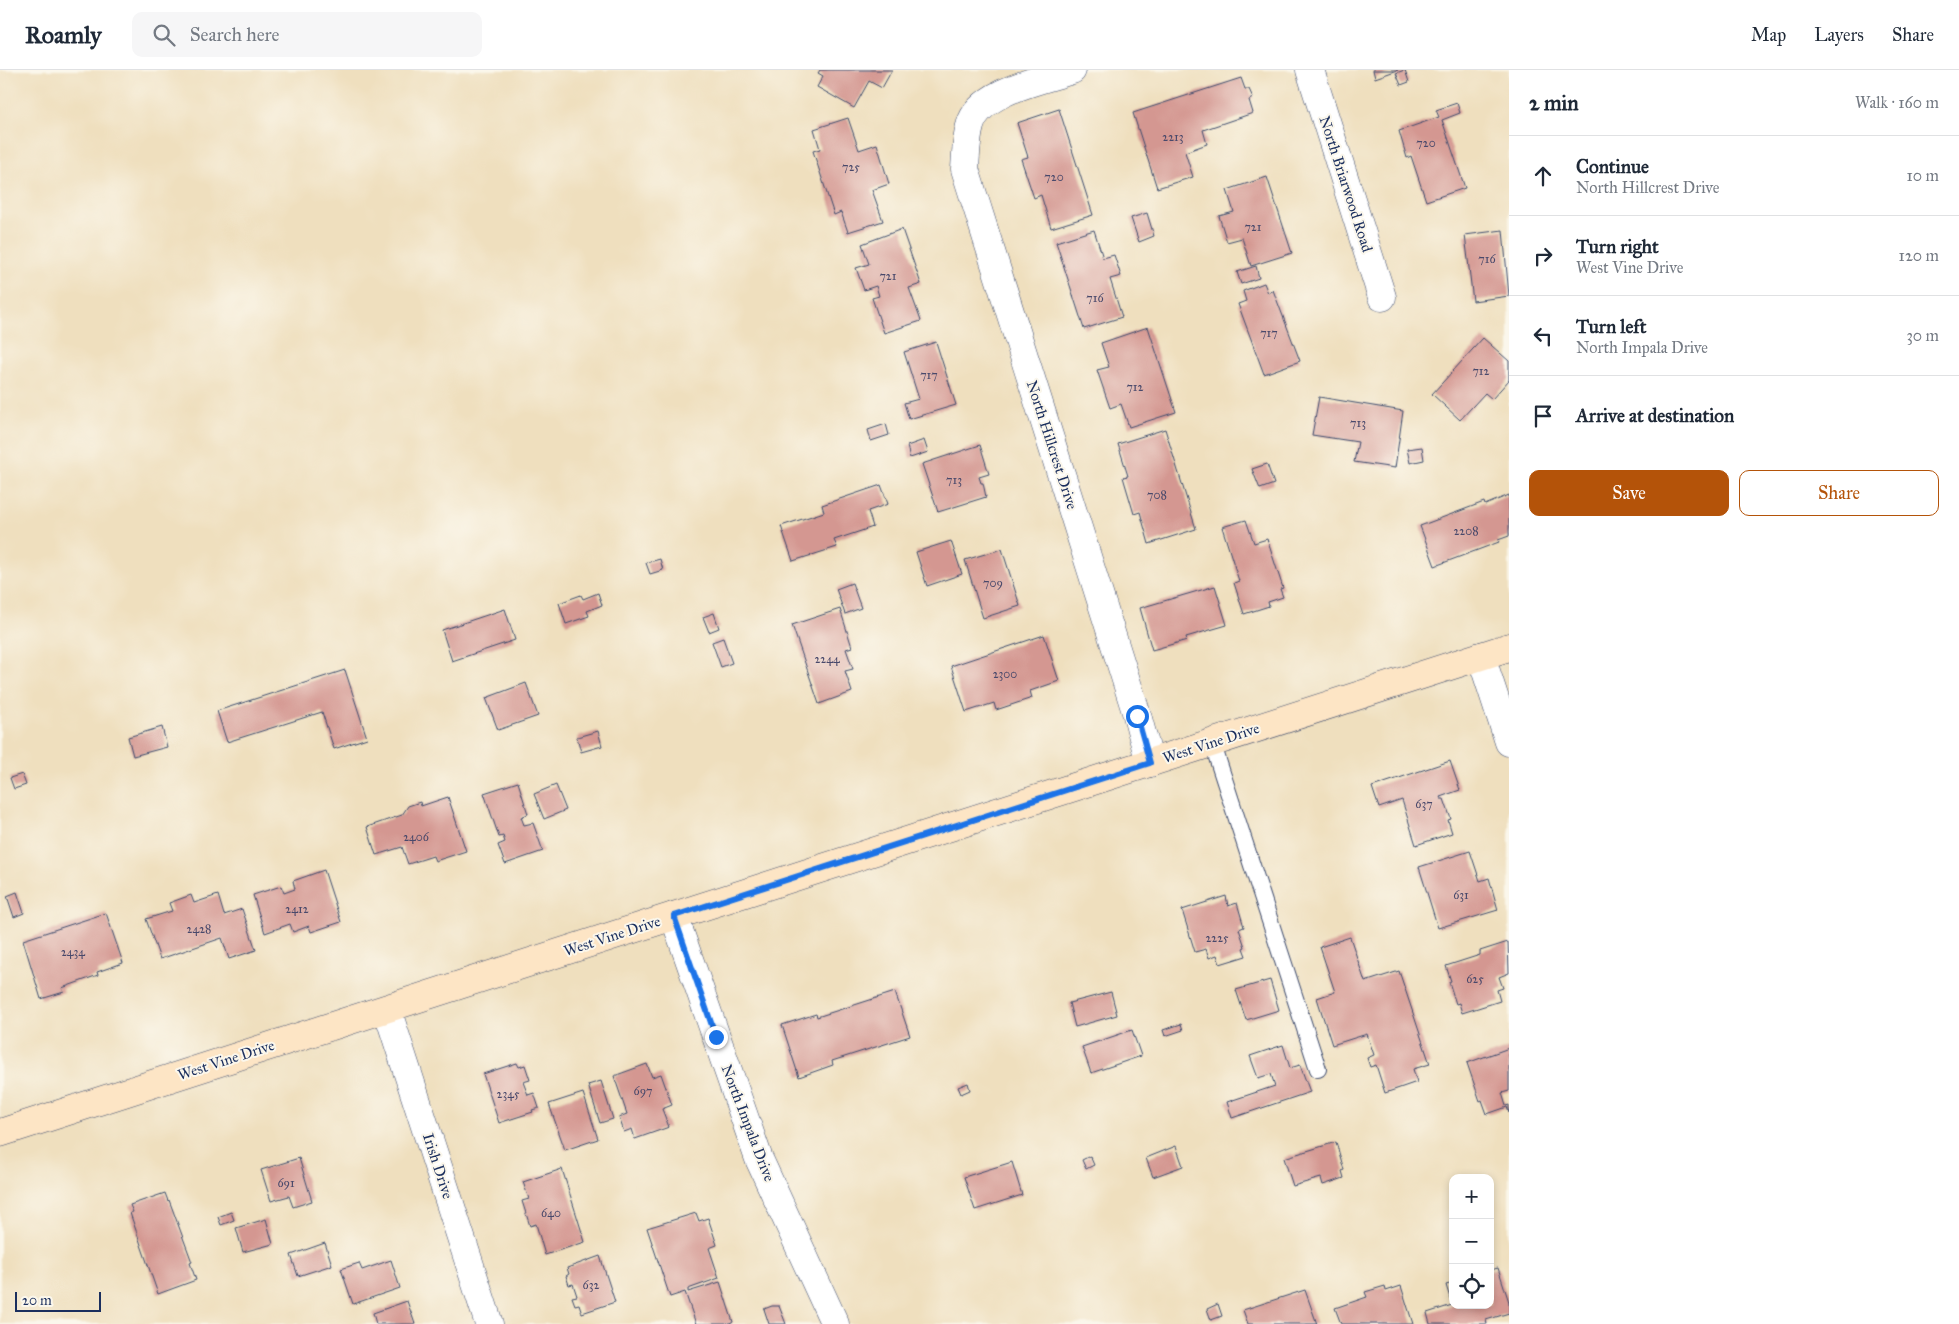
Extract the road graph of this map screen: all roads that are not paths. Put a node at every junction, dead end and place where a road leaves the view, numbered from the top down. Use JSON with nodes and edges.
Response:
{"nodes":[{"id":1,"x":1072,"y":70,"type":"edge"},
{"id":2,"x":1310,"y":70,"type":"edge"},
{"id":3,"x":1382,"y":297,"type":"dead end"},
{"id":4,"x":1509,"y":646,"type":"edge"},
{"id":5,"x":1481,"y":656,"type":"junction"},
{"id":6,"x":1212,"y":742,"type":"junction"},
{"id":7,"x":1509,"y":742,"type":"edge"},
{"id":8,"x":1150,"y":763,"type":"junction"},
{"id":9,"x":674,"y":916,"type":"junction"},
{"id":10,"x":387,"y":1009,"type":"junction"},
{"id":11,"x":1318,"y":1069,"type":"dead end"},
{"id":12,"x":0,"y":1133,"type":"edge"},
{"id":13,"x":489,"y":1324,"type":"edge"},
{"id":14,"x":835,"y":1324,"type":"edge"}],
"edges":[{"from":1,"to":8,"type":"street","name":"North Hillcrest Drive"},
{"from":2,"to":3,"type":"street","name":"North Briarwood Road"},
{"from":4,"to":5,"type":"street","name":"West Vine Drive"},
{"from":5,"to":6,"type":"street","name":"West Vine Drive"},
{"from":5,"to":7,"type":"street"},
{"from":6,"to":8,"type":"street","name":"West Vine Drive"},
{"from":6,"to":11,"type":"lane"},
{"from":8,"to":9,"type":"street","name":"West Vine Drive"},
{"from":9,"to":10,"type":"street","name":"West Vine Drive"},
{"from":9,"to":14,"type":"street","name":"North Impala Drive"},
{"from":10,"to":12,"type":"street","name":"West Vine Drive"},
{"from":10,"to":13,"type":"street","name":"Irish Drive"}]}
